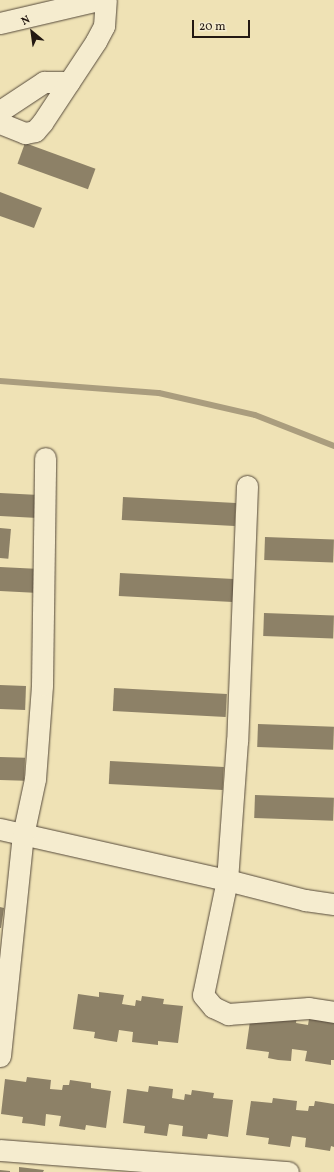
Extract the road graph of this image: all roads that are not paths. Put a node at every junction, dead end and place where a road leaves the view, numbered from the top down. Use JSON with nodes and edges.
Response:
{"nodes":[{"id":1,"x":98,"y":0,"type":"edge"},
{"id":2,"x":106,"y":0,"type":"edge"},
{"id":3,"x":0,"y":23,"type":"edge"},
{"id":4,"x":69,"y":82,"type":"junction"},
{"id":5,"x":0,"y":111,"type":"edge"},
{"id":6,"x":0,"y":123,"type":"edge"},
{"id":7,"x":45,"y":458,"type":"dead end"},
{"id":8,"x":247,"y":486,"type":"dead end"},
{"id":9,"x":0,"y":829,"type":"edge"},
{"id":10,"x":23,"y":835,"type":"junction"},
{"id":11,"x":227,"y":880,"type":"junction"},
{"id":12,"x":334,"y":904,"type":"edge"},
{"id":13,"x":334,"y":1012,"type":"edge"},
{"id":14,"x":0,"y":1056,"type":"edge"},
{"id":15,"x":0,"y":1150,"type":"edge"},
{"id":16,"x":288,"y":1172,"type":"edge"}],
"edges":[{"from":1,"to":3,"type":"street"},
{"from":2,"to":4,"type":"street"},
{"from":4,"to":5,"type":"street"},
{"from":4,"to":6,"type":"street"},
{"from":7,"to":10,"type":"street"},
{"from":8,"to":11,"type":"street"},
{"from":9,"to":10,"type":"street"},
{"from":10,"to":11,"type":"street"},
{"from":10,"to":14,"type":"street"},
{"from":11,"to":12,"type":"street"},
{"from":11,"to":13,"type":"street"},
{"from":15,"to":16,"type":"street"}]}
